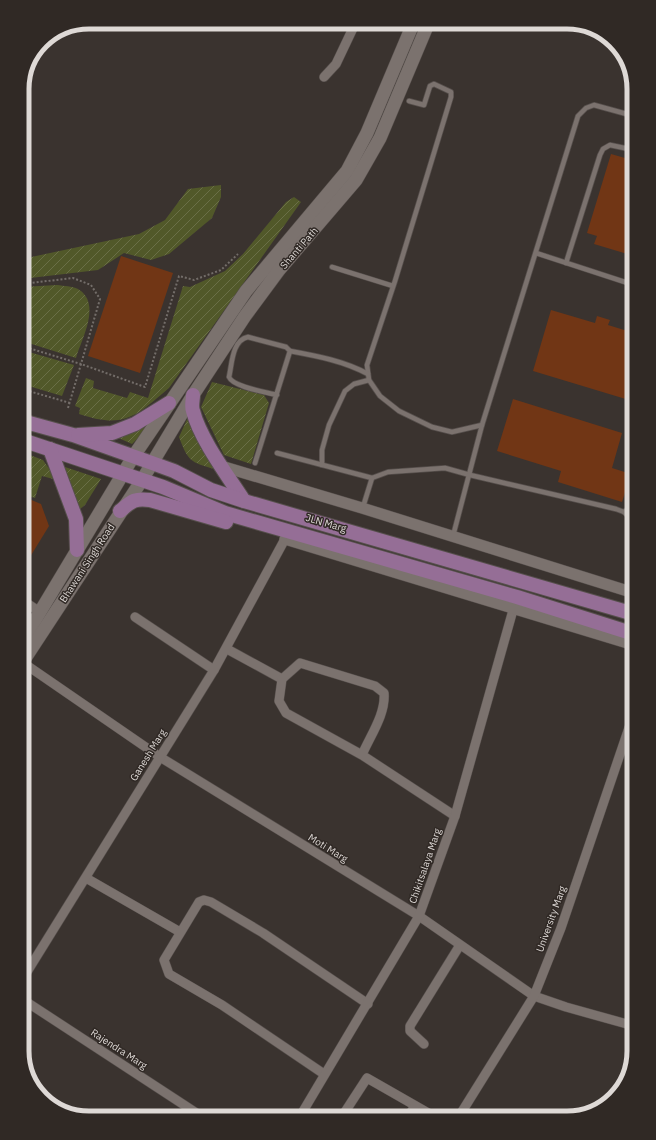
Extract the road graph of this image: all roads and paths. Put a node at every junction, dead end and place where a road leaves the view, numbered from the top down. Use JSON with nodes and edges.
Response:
{"nodes":[{"id":1,"x":353,"y":29,"type":"edge"},
{"id":2,"x":411,"y":29,"type":"edge"},
{"id":3,"x":426,"y":29,"type":"edge"},
{"id":4,"x":324,"y":77,"type":"dead end"},
{"id":5,"x":409,"y":100,"type":"dead end"},
{"id":6,"x":627,"y":114,"type":"edge"},
{"id":7,"x":627,"y":149,"type":"edge"},
{"id":8,"x":536,"y":253,"type":"junction"},
{"id":9,"x":238,"y":254,"type":"dead end"},
{"id":10,"x":566,"y":263,"type":"junction"},
{"id":11,"x":332,"y":267,"type":"dead end"},
{"id":12,"x":29,"y":283,"type":"edge"},
{"id":13,"x":627,"y":283,"type":"edge"},
{"id":14,"x":393,"y":286,"type":"junction"},
{"id":15,"x":29,"y":348,"type":"edge"},
{"id":16,"x":290,"y":351,"type":"junction"},
{"id":17,"x":81,"y":364,"type":"junction"},
{"id":18,"x":368,"y":374,"type":"junction"},
{"id":19,"x":369,"y":380,"type":"junction"},
{"id":20,"x":29,"y":391,"type":"edge"},
{"id":21,"x":193,"y":395,"type":"junction"},
{"id":22,"x":277,"y":395,"type":"junction"},
{"id":23,"x":70,"y":403,"type":"junction"},
{"id":24,"x":169,"y":403,"type":"junction"},
{"id":25,"x":68,"y":408,"type":"dead end"},
{"id":26,"x":29,"y":423,"type":"edge"},
{"id":27,"x":482,"y":425,"type":"junction"},
{"id":28,"x":74,"y":435,"type":"junction"},
{"id":29,"x":29,"y":442,"type":"edge"},
{"id":30,"x":50,"y":449,"type":"junction"},
{"id":31,"x":277,"y":453,"type":"dead end"},
{"id":32,"x":132,"y":457,"type":"junction"},
{"id":33,"x":152,"y":463,"type":"junction"},
{"id":34,"x":256,"y":463,"type":"dead end"},
{"id":35,"x":322,"y":465,"type":"junction"},
{"id":36,"x":221,"y":466,"type":"junction"},
{"id":37,"x":122,"y":474,"type":"junction"},
{"id":38,"x":470,"y":475,"type":"junction"},
{"id":39,"x":372,"y":478,"type":"junction"},
{"id":40,"x":142,"y":480,"type":"junction"},
{"id":41,"x":244,"y":501,"type":"junction"},
{"id":42,"x":362,"y":508,"type":"junction"},
{"id":43,"x":627,"y":510,"type":"edge"},
{"id":44,"x":120,"y":511,"type":"junction"},
{"id":45,"x":624,"y":512,"type":"junction"},
{"id":46,"x":627,"y":515,"type":"edge"},
{"id":47,"x":288,"y":536,"type":"junction"},
{"id":48,"x":453,"y":536,"type":"junction"},
{"id":49,"x":77,"y":550,"type":"junction"},
{"id":50,"x":627,"y":591,"type":"edge"},
{"id":51,"x":515,"y":603,"type":"junction"},
{"id":52,"x":29,"y":605,"type":"edge"},
{"id":53,"x":40,"y":612,"type":"junction"},
{"id":54,"x":627,"y":612,"type":"edge"},
{"id":55,"x":135,"y":617,"type":"dead end"},
{"id":56,"x":29,"y":630,"type":"edge"},
{"id":57,"x":627,"y":632,"type":"edge"},
{"id":58,"x":627,"y":643,"type":"edge"},
{"id":59,"x":227,"y":649,"type":"junction"},
{"id":60,"x":29,"y":652,"type":"edge"},
{"id":61,"x":29,"y":668,"type":"edge"},
{"id":62,"x":214,"y":670,"type":"junction"},
{"id":63,"x":282,"y":679,"type":"junction"},
{"id":64,"x":627,"y":734,"type":"edge"},
{"id":65,"x":362,"y":755,"type":"junction"},
{"id":66,"x":160,"y":757,"type":"junction"},
{"id":67,"x":454,"y":816,"type":"junction"},
{"id":68,"x":86,"y":878,"type":"junction"},
{"id":69,"x":419,"y":916,"type":"junction"},
{"id":70,"x":180,"y":932,"type":"junction"},
{"id":71,"x":460,"y":945,"type":"junction"},
{"id":72,"x":29,"y":969,"type":"edge"},
{"id":73,"x":534,"y":996,"type":"junction"},
{"id":74,"x":29,"y":1004,"type":"edge"},
{"id":75,"x":368,"y":1004,"type":"junction"},
{"id":76,"x":627,"y":1024,"type":"edge"},
{"id":77,"x":424,"y":1044,"type":"dead end"},
{"id":78,"x":324,"y":1074,"type":"junction"},
{"id":79,"x":415,"y":1106,"type":"junction"},
{"id":80,"x":190,"y":1111,"type":"edge"},
{"id":81,"x":304,"y":1111,"type":"edge"},
{"id":82,"x":346,"y":1111,"type":"edge"},
{"id":83,"x":412,"y":1111,"type":"edge"},
{"id":84,"x":424,"y":1111,"type":"edge"},
{"id":85,"x":462,"y":1111,"type":"edge"}],
"edges":[{"from":1,"to":4,"type":"street"},
{"from":2,"to":24,"type":"main road","name":"Bhawani Singh Road"},
{"from":3,"to":21,"type":"main road","name":"Shanti Path"},
{"from":5,"to":14,"type":"lane"},
{"from":6,"to":8,"type":"lane"},
{"from":7,"to":10,"type":"lane"},
{"from":8,"to":10,"type":"lane"},
{"from":8,"to":27,"type":"lane"},
{"from":9,"to":17,"type":"path"},
{"from":10,"to":13,"type":"lane"},
{"from":11,"to":14,"type":"lane"},
{"from":12,"to":17,"type":"path"},
{"from":14,"to":18,"type":"lane"},
{"from":15,"to":17,"type":"path"},
{"from":16,"to":18,"type":"lane"},
{"from":16,"to":22,"type":"lane"},
{"from":16,"to":22,"type":"lane"},
{"from":17,"to":23,"type":"path"},
{"from":18,"to":19,"type":"lane"},
{"from":19,"to":27,"type":"lane"},
{"from":19,"to":35,"type":"lane"},
{"from":20,"to":23,"type":"path"},
{"from":21,"to":33,"type":"main road","name":"Shanti Path"},
{"from":21,"to":36,"type":"main road"},
{"from":22,"to":34,"type":"lane"},
{"from":23,"to":25,"type":"path"},
{"from":24,"to":28,"type":"main road"},
{"from":24,"to":32,"type":"main road","name":"Bhawani Singh Road"},
{"from":26,"to":28,"type":"main road","name":"JLN Marg"},
{"from":27,"to":38,"type":"lane"},
{"from":28,"to":32,"type":"main road","name":"JLN Marg"},
{"from":29,"to":30,"type":"main road","name":"JLN Marg"},
{"from":30,"to":37,"type":"main road","name":"JLN Marg"},
{"from":30,"to":49,"type":"main road"},
{"from":31,"to":35,"type":"lane"},
{"from":32,"to":33,"type":"main road","name":"JLN Marg"},
{"from":32,"to":37,"type":"main road","name":"Bhawani Singh Road"},
{"from":33,"to":40,"type":"main road","name":"Bhawani Singh Road"},
{"from":33,"to":41,"type":"main road","name":"JLN Marg"},
{"from":35,"to":39,"type":"lane"},
{"from":36,"to":41,"type":"main road"},
{"from":36,"to":42,"type":"street"},
{"from":37,"to":40,"type":"main road","name":"JLN Marg"},
{"from":37,"to":49,"type":"main road","name":"Bhawani Singh Road"},
{"from":38,"to":39,"type":"lane"},
{"from":38,"to":45,"type":"lane"},
{"from":38,"to":48,"type":"lane"},
{"from":39,"to":42,"type":"lane"},
{"from":40,"to":44,"type":"main road","name":"Bhawani Singh Road"},
{"from":40,"to":47,"type":"main road","name":"JLN Marg"},
{"from":41,"to":54,"type":"main road","name":"JLN Marg"},
{"from":42,"to":48,"type":"street"},
{"from":43,"to":45,"type":"lane"},
{"from":44,"to":47,"type":"main road"},
{"from":44,"to":60,"type":"main road","name":"Bhawani Singh Road"},
{"from":45,"to":46,"type":"lane"},
{"from":47,"to":51,"type":"main road","name":"JLN Marg"},
{"from":47,"to":59,"type":"street","name":"Ganesh Marg"},
{"from":48,"to":50,"type":"street"},
{"from":49,"to":53,"type":"main road","name":"Bhawani Singh Road"},
{"from":51,"to":57,"type":"main road","name":"JLN Marg"},
{"from":51,"to":58,"type":"street"},
{"from":51,"to":67,"type":"street","name":"Chikitsalaya Marg"},
{"from":52,"to":53,"type":"street"},
{"from":53,"to":56,"type":"main road","name":"Bhawani Singh Road"},
{"from":55,"to":62,"type":"street"},
{"from":59,"to":62,"type":"street","name":"Ganesh Marg"},
{"from":59,"to":63,"type":"street"},
{"from":61,"to":66,"type":"street","name":"Moti Marg"},
{"from":62,"to":66,"type":"street","name":"Ganesh Marg"},
{"from":63,"to":65,"type":"street"},
{"from":63,"to":65,"type":"street"},
{"from":64,"to":73,"type":"street","name":"University Marg"},
{"from":65,"to":67,"type":"street"},
{"from":66,"to":68,"type":"street","name":"Ganesh Marg"},
{"from":66,"to":69,"type":"street","name":"Moti Marg"},
{"from":67,"to":69,"type":"street","name":"Chikitsalaya Marg"},
{"from":68,"to":70,"type":"street"},
{"from":68,"to":72,"type":"street","name":"Ganesh Marg"},
{"from":69,"to":71,"type":"street","name":"Moti Marg"},
{"from":69,"to":75,"type":"street","name":"Chikitsalaya Marg"},
{"from":70,"to":75,"type":"street"},
{"from":70,"to":78,"type":"street"},
{"from":71,"to":73,"type":"street","name":"Moti Marg"},
{"from":71,"to":77,"type":"street"},
{"from":73,"to":76,"type":"street","name":"Moti Marg"},
{"from":73,"to":85,"type":"street","name":"University Marg"},
{"from":74,"to":80,"type":"street","name":"Rajendra Marg"},
{"from":75,"to":78,"type":"street","name":"Chikitsalaya Marg"},
{"from":78,"to":81,"type":"street","name":"Chikitsalaya Marg"},
{"from":79,"to":82,"type":"street"},
{"from":79,"to":83,"type":"street"},
{"from":79,"to":84,"type":"street"}]}
